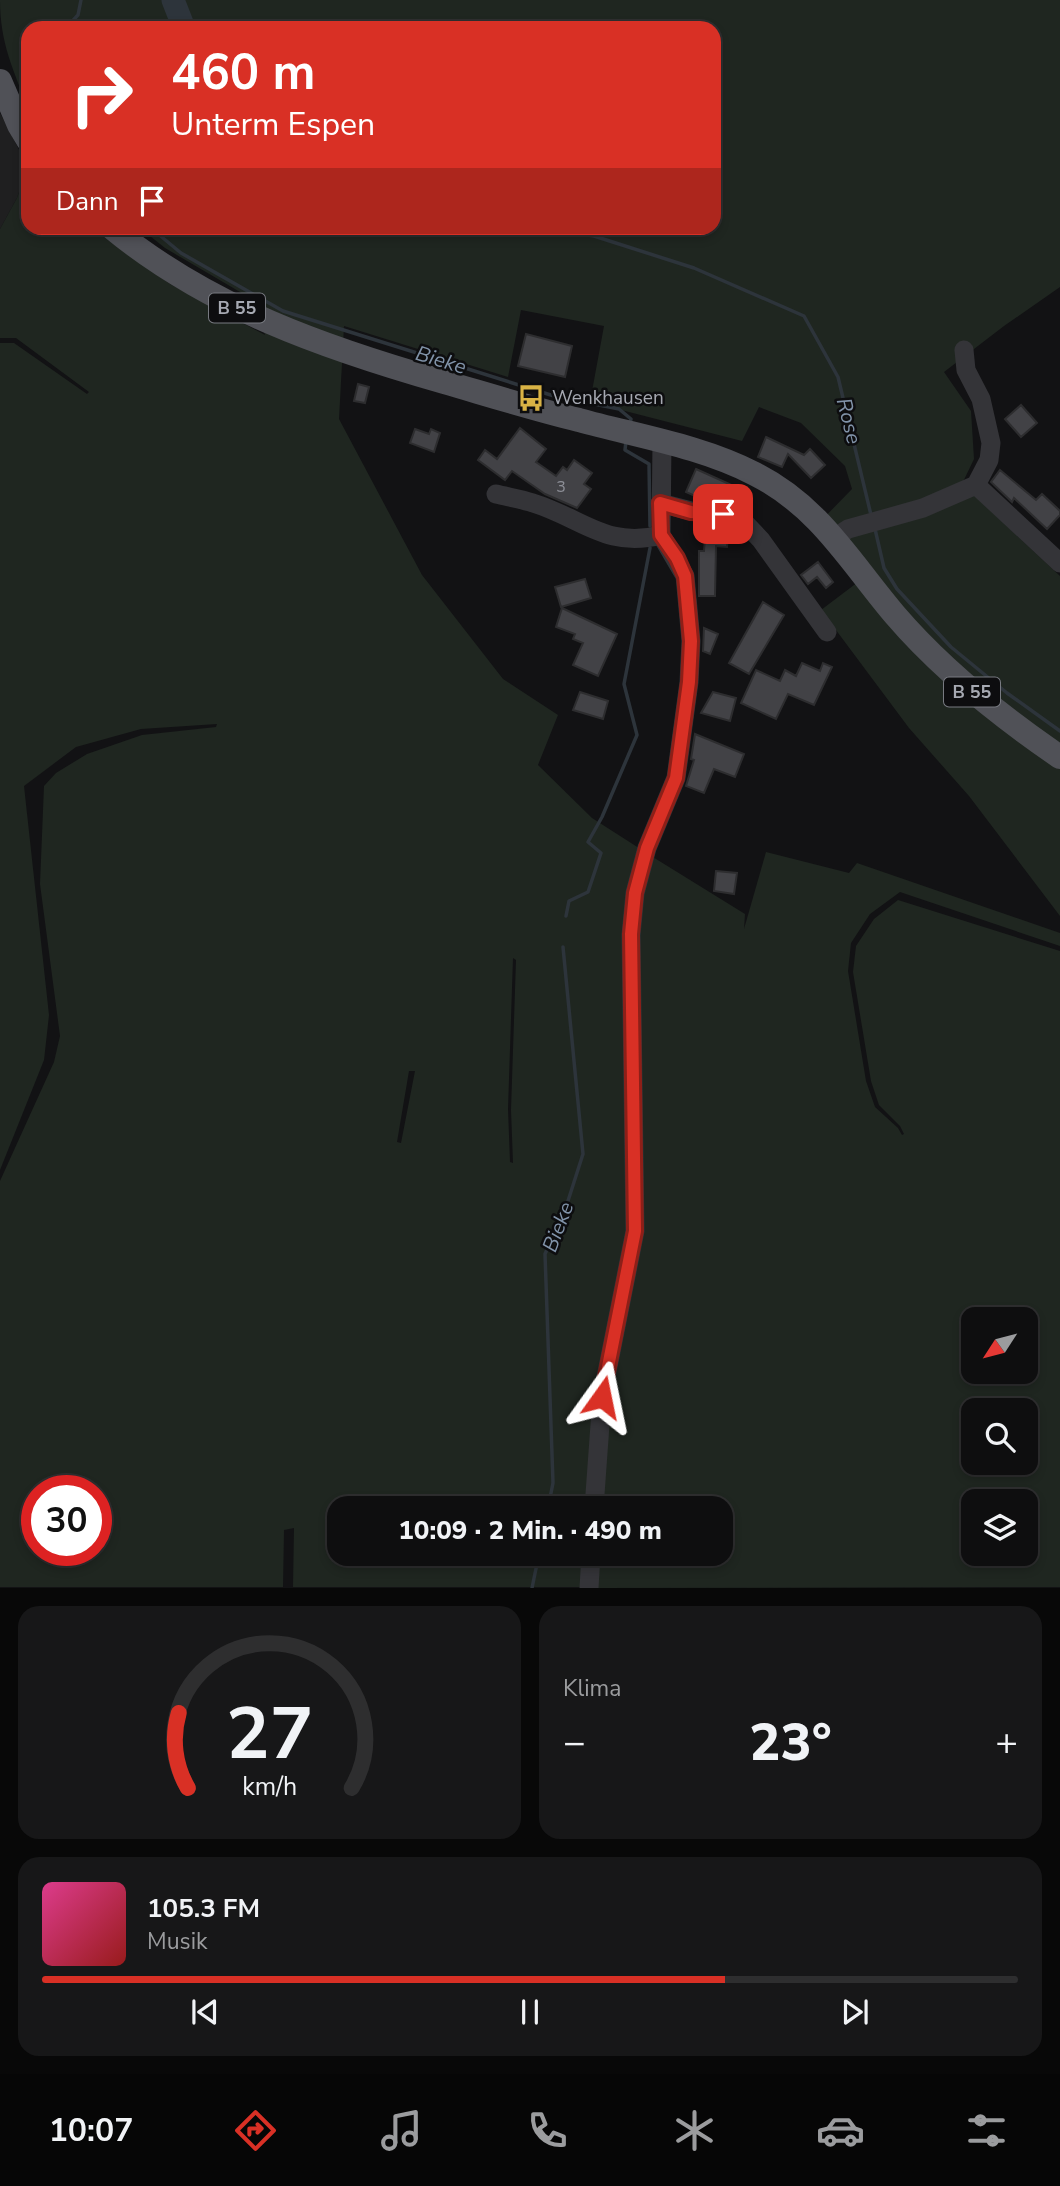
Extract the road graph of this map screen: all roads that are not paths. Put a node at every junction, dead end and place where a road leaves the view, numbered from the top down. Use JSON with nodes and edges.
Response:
{"nodes":[{"id":1,"x":0,"y":81,"type":"edge"},
{"id":2,"x":21,"y":128,"type":"edge"},
{"id":3,"x":122,"y":235,"type":"edge"},
{"id":4,"x":964,"y":349,"type":"dead end"},
{"id":5,"x":652,"y":439,"type":"junction"},
{"id":6,"x":976,"y":485,"type":"junction"},
{"id":7,"x":496,"y":494,"type":"dead end"},
{"id":8,"x":660,"y":503,"type":"junction"},
{"id":9,"x":661,"y":535,"type":"junction"},
{"id":10,"x":834,"y":538,"type":"junction"},
{"id":11,"x":1060,"y":563,"type":"edge"},
{"id":12,"x":827,"y":632,"type":"dead end"},
{"id":13,"x":1060,"y":758,"type":"edge"},
{"id":14,"x":595,"y":1496,"type":"edge"},
{"id":15,"x":590,"y":1566,"type":"edge"},
{"id":16,"x":589,"y":1587,"type":"edge"}],
"edges":[{"from":1,"to":2,"type":"main road"},
{"from":3,"to":5,"type":"main road","number":"B 55"},
{"from":4,"to":6,"type":"street"},
{"from":5,"to":8,"type":"street"},
{"from":5,"to":10,"type":"main road","number":"B 55"},
{"from":6,"to":10,"type":"street"},
{"from":6,"to":11,"type":"street"},
{"from":7,"to":9,"type":"street"},
{"from":8,"to":9,"type":"street"},
{"from":8,"to":12,"type":"street"},
{"from":9,"to":14,"type":"street"},
{"from":10,"to":13,"type":"main road","number":"B 55"},
{"from":15,"to":16,"type":"street"}]}
